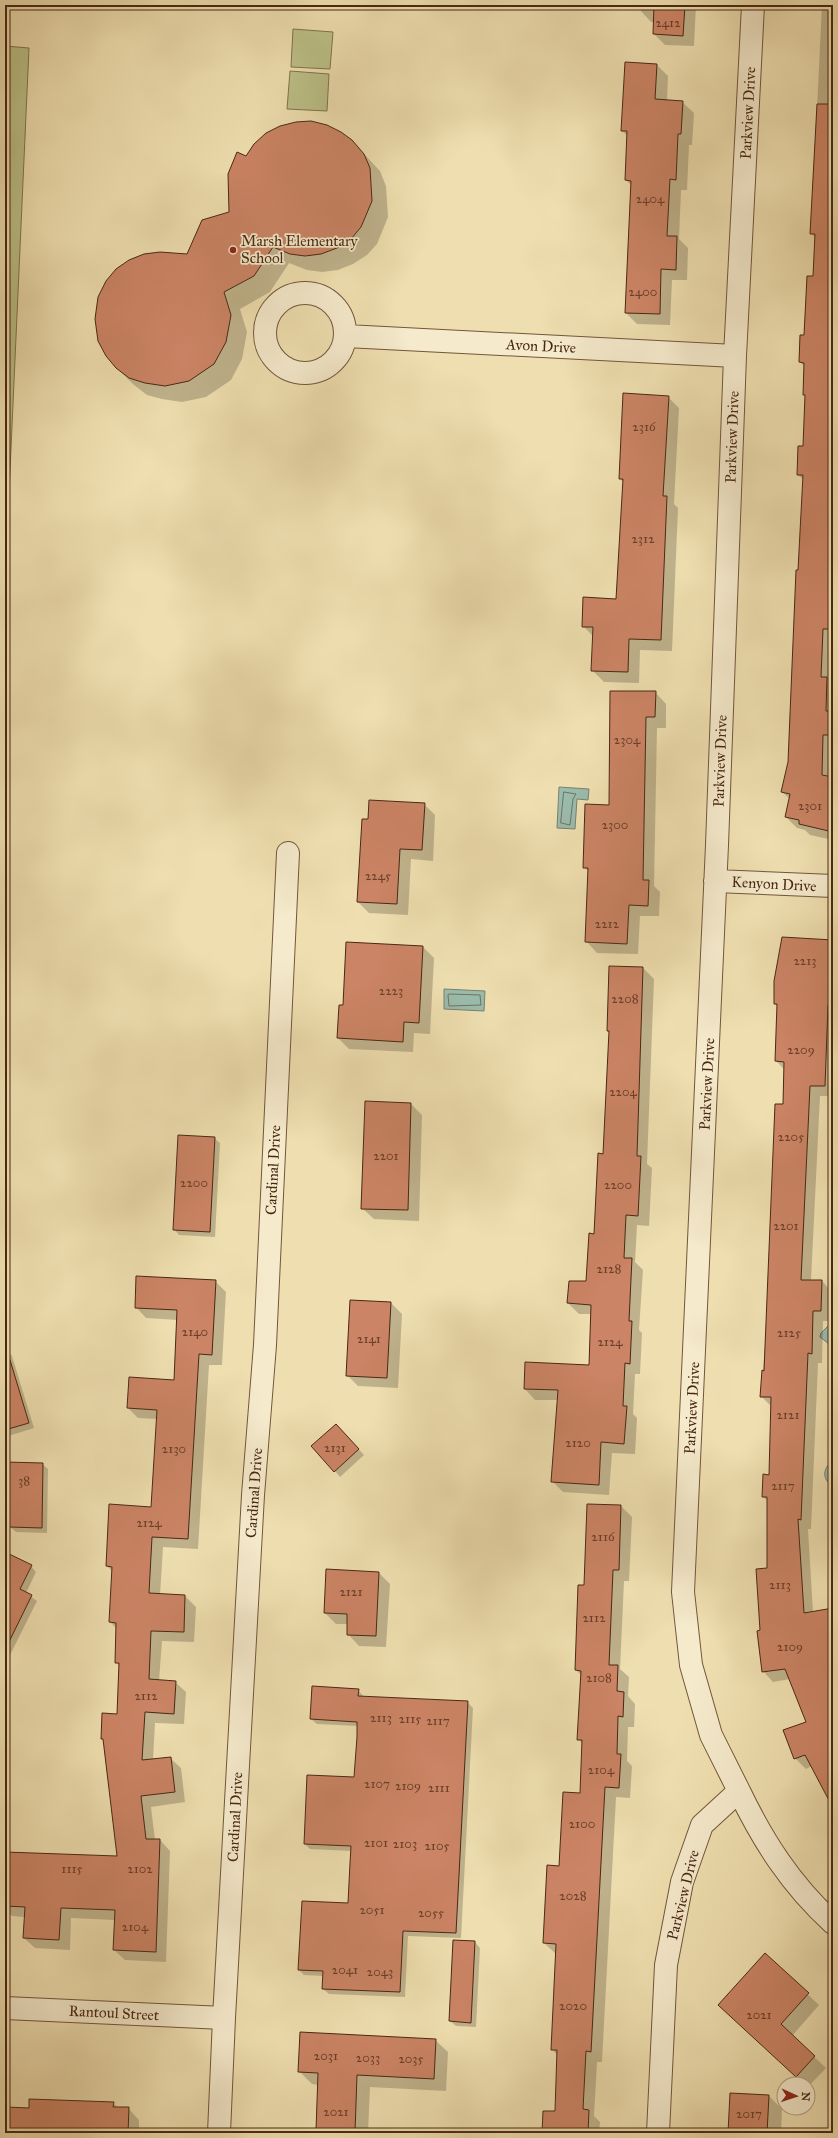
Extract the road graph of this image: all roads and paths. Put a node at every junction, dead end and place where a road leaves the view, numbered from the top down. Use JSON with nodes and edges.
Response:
{"nodes":[{"id":1,"x":753,"y":5,"type":"edge"},
{"id":2,"x":346,"y":336,"type":"dead end"},
{"id":3,"x":736,"y":356,"type":"junction"},
{"id":4,"x":288,"y":853,"type":"dead end"},
{"id":5,"x":715,"y":881,"type":"junction"},
{"id":6,"x":833,"y":886,"type":"edge"},
{"id":7,"x":739,"y":1791,"type":"junction"},
{"id":8,"x":833,"y":1923,"type":"edge"},
{"id":9,"x":5,"y":2008,"type":"edge"},
{"id":10,"x":224,"y":2018,"type":"junction"},
{"id":11,"x":219,"y":2133,"type":"edge"},
{"id":12,"x":658,"y":2133,"type":"edge"}],
"edges":[{"from":1,"to":3,"type":"street","name":"Parkview Drive"},
{"from":2,"to":3,"type":"street","name":"Avon Drive"},
{"from":3,"to":5,"type":"street","name":"Parkview Drive"},
{"from":4,"to":10,"type":"street","name":"Cardinal Drive"},
{"from":5,"to":6,"type":"street","name":"Kenyon Drive"},
{"from":5,"to":7,"type":"street","name":"Parkview Drive"},
{"from":7,"to":8,"type":"street"},
{"from":7,"to":12,"type":"street","name":"Parkview Drive"},
{"from":9,"to":10,"type":"street","name":"Rantoul Street"},
{"from":10,"to":11,"type":"street","name":"Cardinal Drive"}]}
